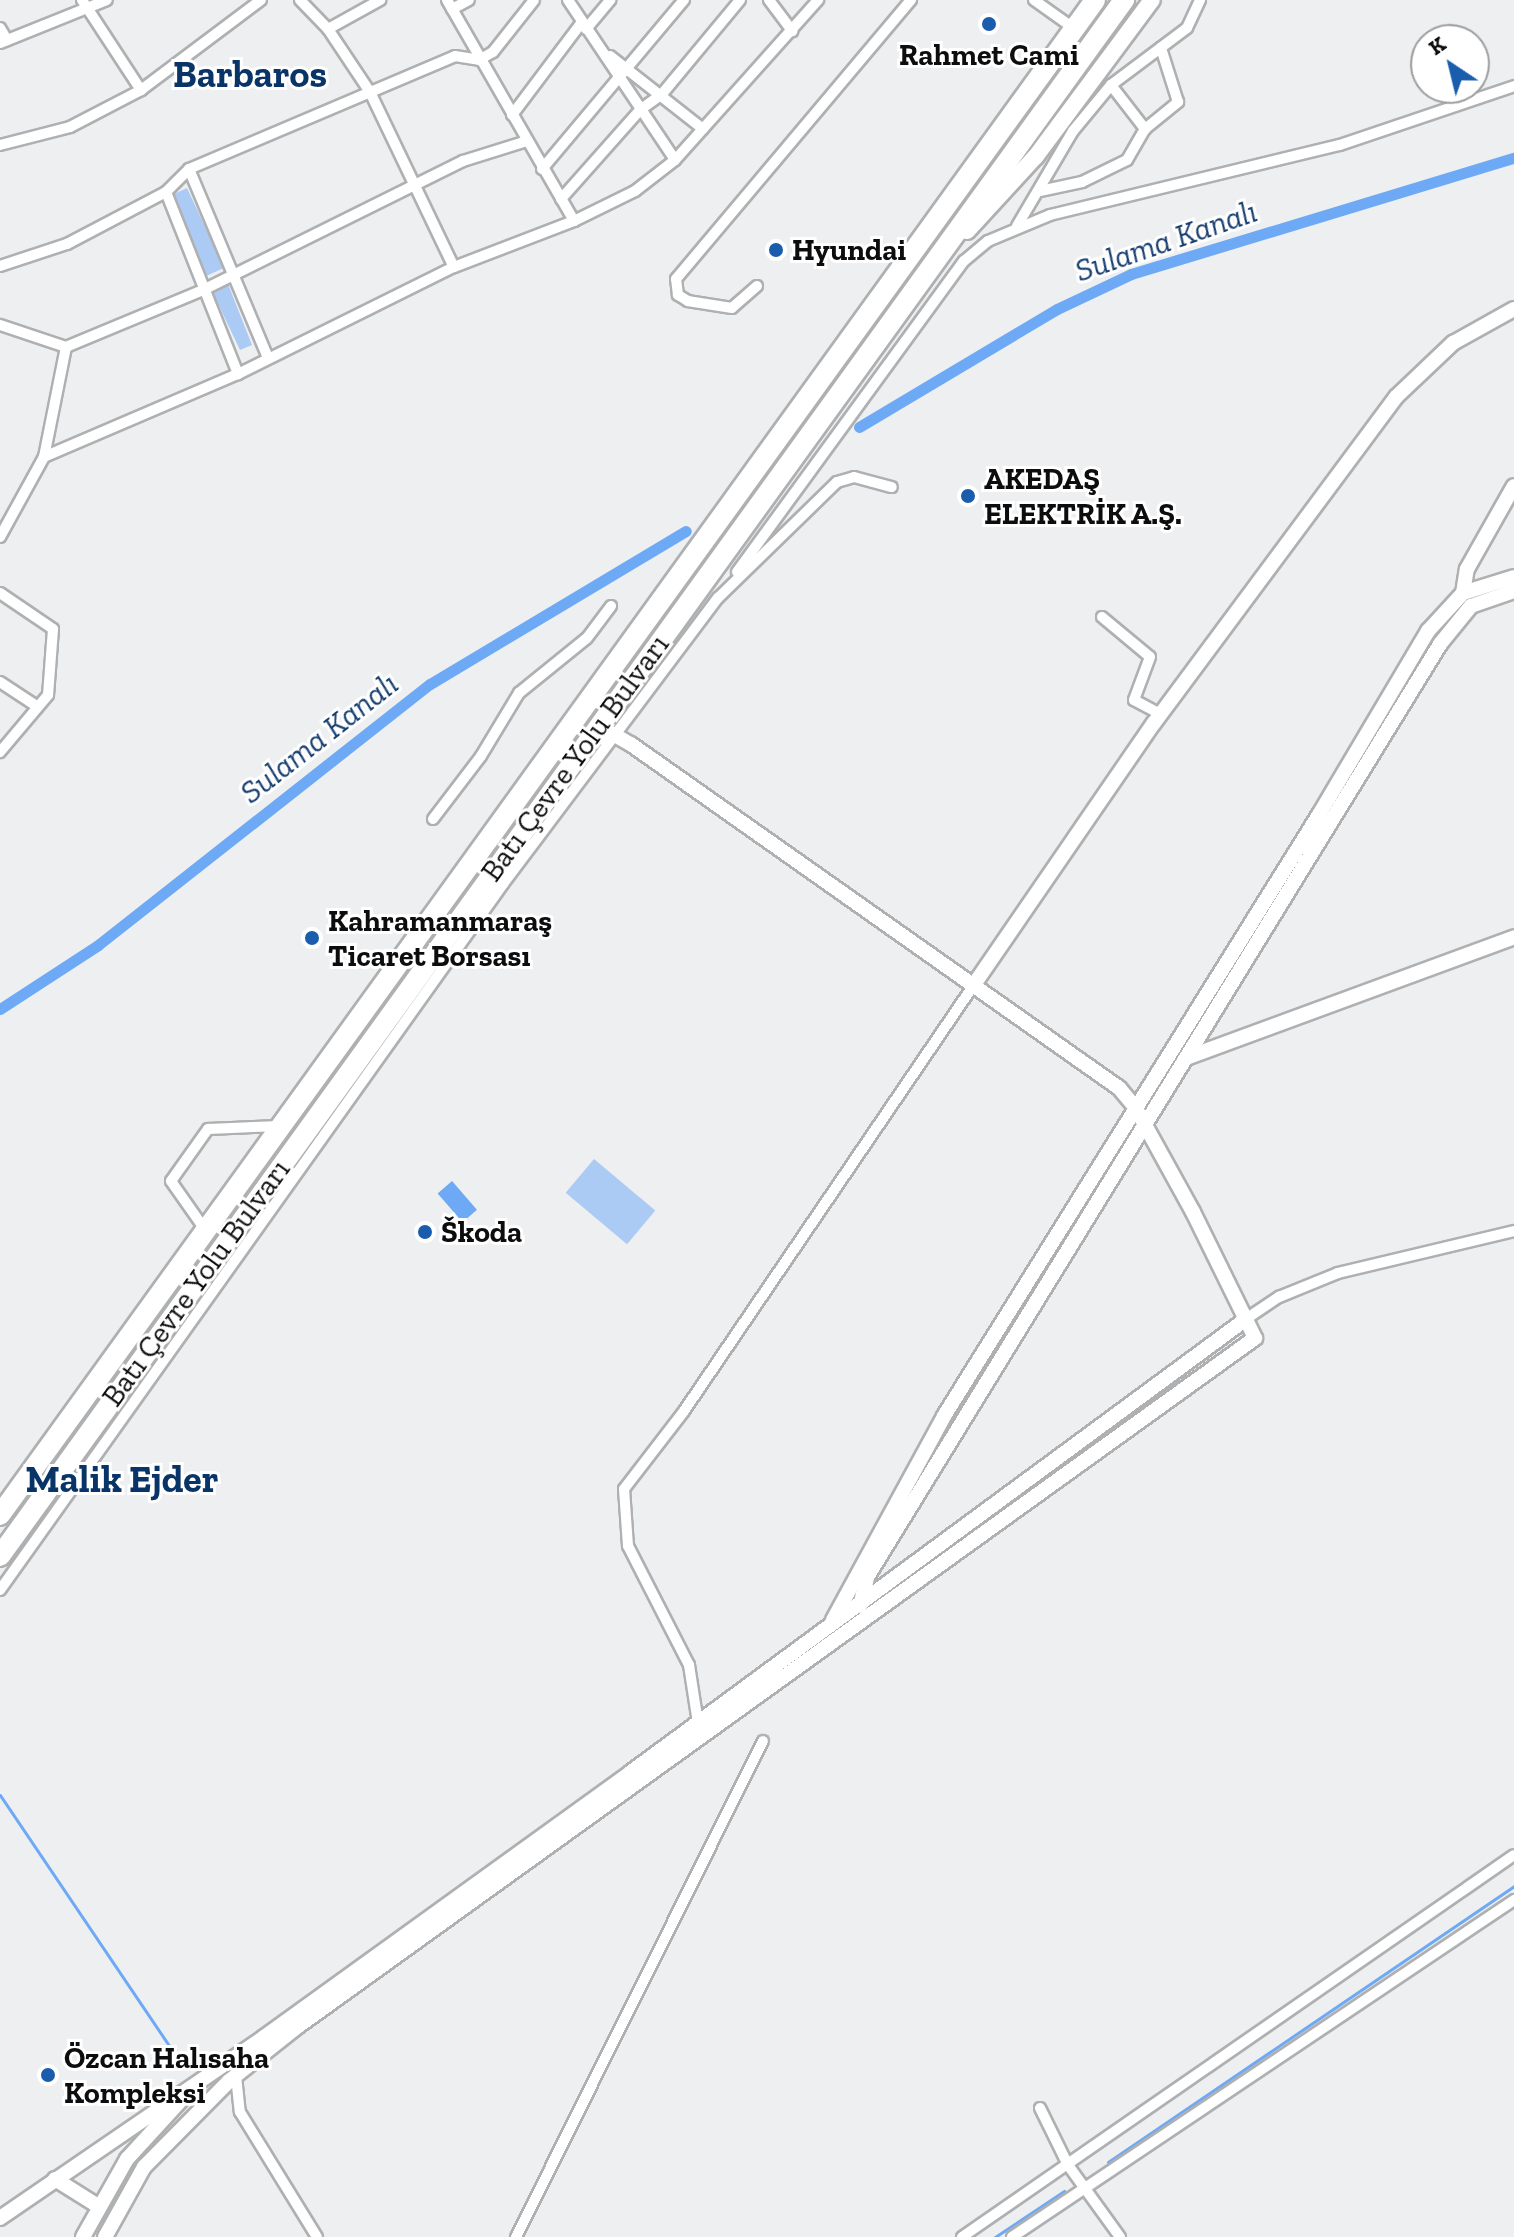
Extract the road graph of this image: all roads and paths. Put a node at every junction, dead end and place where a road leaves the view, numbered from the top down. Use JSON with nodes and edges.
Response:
{"nodes":[{"id":1,"x":82,"y":0,"type":"edge"},
{"id":2,"x":107,"y":0,"type":"edge"},
{"id":3,"x":261,"y":0,"type":"edge"},
{"id":4,"x":300,"y":0,"type":"edge"},
{"id":5,"x":380,"y":0,"type":"edge"},
{"id":6,"x":469,"y":0,"type":"edge"},
{"id":7,"x":534,"y":0,"type":"edge"},
{"id":8,"x":568,"y":0,"type":"edge"},
{"id":9,"x":610,"y":0,"type":"edge"},
{"id":10,"x":684,"y":0,"type":"edge"},
{"id":11,"x":740,"y":0,"type":"edge"},
{"id":12,"x":769,"y":0,"type":"edge"},
{"id":13,"x":818,"y":0,"type":"edge"},
{"id":14,"x":911,"y":0,"type":"edge"},
{"id":15,"x":1034,"y":0,"type":"edge"},
{"id":16,"x":1124,"y":0,"type":"edge"},
{"id":17,"x":1152,"y":0,"type":"edge"},
{"id":18,"x":1200,"y":0,"type":"edge"},
{"id":19,"x":1092,"y":3,"type":"edge"},
{"id":20,"x":450,"y":4,"type":"edge"},
{"id":21,"x":89,"y":11,"type":"junction"},
{"id":22,"x":584,"y":25,"type":"junction"},
{"id":23,"x":1072,"y":27,"type":"junction"},
{"id":24,"x":0,"y":28,"type":"edge"},
{"id":25,"x":328,"y":29,"type":"junction"},
{"id":26,"x":792,"y":31,"type":"junction"},
{"id":27,"x":4,"y":41,"type":"edge"},
{"id":28,"x":1161,"y":48,"type":"junction"},
{"id":29,"x":479,"y":60,"type":"junction"},
{"id":30,"x":624,"y":73,"type":"junction"},
{"id":31,"x":1111,"y":85,"type":"junction"},
{"id":32,"x":1514,"y":86,"type":"edge"},
{"id":33,"x":141,"y":90,"type":"junction"},
{"id":34,"x":370,"y":92,"type":"junction"},
{"id":35,"x":662,"y":94,"type":"junction"},
{"id":36,"x":640,"y":110,"type":"junction"},
{"id":37,"x":512,"y":115,"type":"junction"},
{"id":38,"x":703,"y":129,"type":"junction"},
{"id":39,"x":1145,"y":129,"type":"junction"},
{"id":40,"x":527,"y":141,"type":"junction"},
{"id":41,"x":0,"y":145,"type":"edge"},
{"id":42,"x":675,"y":160,"type":"junction"},
{"id":43,"x":189,"y":169,"type":"junction"},
{"id":44,"x":542,"y":169,"type":"junction"},
{"id":45,"x":413,"y":187,"type":"junction"},
{"id":46,"x":1040,"y":191,"type":"junction"},
{"id":47,"x":166,"y":192,"type":"junction"},
{"id":48,"x":561,"y":199,"type":"junction"},
{"id":49,"x":574,"y":221,"type":"junction"},
{"id":50,"x":1016,"y":228,"type":"junction"},
{"id":51,"x":947,"y":252,"type":"junction"},
{"id":52,"x":0,"y":266,"type":"edge"},
{"id":53,"x":454,"y":267,"type":"junction"},
{"id":54,"x":234,"y":274,"type":"junction"},
{"id":55,"x":757,"y":286,"type":"dead end"},
{"id":56,"x":205,"y":289,"type":"junction"},
{"id":57,"x":1514,"y":309,"type":"edge"},
{"id":58,"x":0,"y":325,"type":"edge"},
{"id":59,"x":66,"y":347,"type":"junction"},
{"id":60,"x":268,"y":358,"type":"junction"},
{"id":61,"x":238,"y":374,"type":"junction"},
{"id":62,"x":44,"y":457,"type":"junction"},
{"id":63,"x":1514,"y":486,"type":"edge"},
{"id":64,"x":892,"y":487,"type":"dead end"},
{"id":65,"x":0,"y":537,"type":"edge"},
{"id":66,"x":1514,"y":577,"type":"edge"},
{"id":67,"x":1514,"y":591,"type":"edge"},
{"id":68,"x":0,"y":593,"type":"edge"},
{"id":69,"x":1463,"y":593,"type":"junction"},
{"id":70,"x":718,"y":598,"type":"junction"},
{"id":71,"x":611,"y":606,"type":"dead end"},
{"id":72,"x":1102,"y":617,"type":"dead end"},
{"id":73,"x":0,"y":682,"type":"edge"},
{"id":74,"x":38,"y":707,"type":"junction"},
{"id":75,"x":1160,"y":714,"type":"junction"},
{"id":76,"x":613,"y":734,"type":"junction"},
{"id":77,"x":584,"y":745,"type":"junction"},
{"id":78,"x":0,"y":752,"type":"edge"},
{"id":79,"x":433,"y":819,"type":"dead end"},
{"id":80,"x":1514,"y":937,"type":"edge"},
{"id":81,"x":973,"y":986,"type":"junction"},
{"id":82,"x":1165,"y":1058,"type":"junction"},
{"id":83,"x":1187,"y":1058,"type":"junction"},
{"id":84,"x":349,"y":1071,"type":"junction"},
{"id":85,"x":358,"y":1093,"type":"junction"},
{"id":86,"x":1135,"y":1107,"type":"junction"},
{"id":87,"x":1144,"y":1123,"type":"junction"},
{"id":88,"x":282,"y":1126,"type":"junction"},
{"id":89,"x":266,"y":1221,"type":"junction"},
{"id":90,"x":240,"y":1222,"type":"junction"},
{"id":91,"x":206,"y":1231,"type":"junction"},
{"id":92,"x":1514,"y":1231,"type":"edge"},
{"id":93,"x":1246,"y":1319,"type":"junction"},
{"id":94,"x":0,"y":1515,"type":"edge"},
{"id":95,"x":0,"y":1556,"type":"edge"},
{"id":96,"x":0,"y":1590,"type":"edge"},
{"id":97,"x":862,"y":1612,"type":"junction"},
{"id":98,"x":833,"y":1633,"type":"junction"},
{"id":99,"x":698,"y":1723,"type":"junction"},
{"id":100,"x":763,"y":1741,"type":"dead end"},
{"id":101,"x":1514,"y":1855,"type":"edge"},
{"id":102,"x":1514,"y":1900,"type":"edge"},
{"id":103,"x":236,"y":2076,"type":"junction"},
{"id":104,"x":201,"y":2080,"type":"junction"},
{"id":105,"x":1040,"y":2108,"type":"dead end"},
{"id":106,"x":1068,"y":2165,"type":"junction"},
{"id":107,"x":55,"y":2179,"type":"junction"},
{"id":108,"x":1084,"y":2189,"type":"junction"},
{"id":109,"x":98,"y":2206,"type":"junction"},
{"id":110,"x":0,"y":2218,"type":"edge"},
{"id":111,"x":83,"y":2237,"type":"edge"},
{"id":112,"x":105,"y":2237,"type":"edge"},
{"id":113,"x":317,"y":2237,"type":"edge"},
{"id":114,"x":516,"y":2237,"type":"edge"},
{"id":115,"x":962,"y":2237,"type":"edge"},
{"id":116,"x":1012,"y":2237,"type":"edge"},
{"id":117,"x":1120,"y":2237,"type":"edge"}],
"edges":[{"from":1,"to":21,"type":"street"},
{"from":2,"to":21,"type":"street"},
{"from":3,"to":33,"type":"street"},
{"from":4,"to":25,"type":"street"},
{"from":5,"to":25,"type":"street"},
{"from":6,"to":20,"type":"street"},
{"from":7,"to":29,"type":"street"},
{"from":8,"to":22,"type":"street"},
{"from":9,"to":22,"type":"street"},
{"from":10,"to":30,"type":"street"},
{"from":11,"to":35,"type":"street"},
{"from":12,"to":26,"type":"street"},
{"from":13,"to":26,"type":"street"},
{"from":14,"to":55,"type":"street"},
{"from":15,"to":23,"type":"street"},
{"from":16,"to":51,"type":"highway","name":"Batı Çevre Yolu Bulvarı"},
{"from":17,"to":51,"type":"main road"},
{"from":18,"to":28,"type":"street"},
{"from":19,"to":23,"type":"highway","name":"Batı Çevre Yolu Bulvarı"},
{"from":20,"to":29,"type":"street"},
{"from":21,"to":27,"type":"street"},
{"from":21,"to":33,"type":"street"},
{"from":22,"to":30,"type":"street"},
{"from":22,"to":37,"type":"street"},
{"from":23,"to":88,"type":"highway","name":"Batı Çevre Yolu Bulvarı"},
{"from":24,"to":27,"type":"street"},
{"from":25,"to":34,"type":"street"},
{"from":26,"to":38,"type":"street"},
{"from":28,"to":31,"type":"street"},
{"from":28,"to":39,"type":"street"},
{"from":29,"to":34,"type":"street"},
{"from":29,"to":37,"type":"street"},
{"from":30,"to":35,"type":"street"},
{"from":30,"to":36,"type":"street"},
{"from":30,"to":44,"type":"street"},
{"from":31,"to":39,"type":"street"},
{"from":31,"to":46,"type":"street"},
{"from":32,"to":50,"type":"street"},
{"from":33,"to":41,"type":"street"},
{"from":34,"to":43,"type":"street"},
{"from":34,"to":45,"type":"street"},
{"from":35,"to":36,"type":"street"},
{"from":35,"to":38,"type":"street"},
{"from":36,"to":42,"type":"street"},
{"from":36,"to":48,"type":"street"},
{"from":37,"to":40,"type":"street"},
{"from":38,"to":42,"type":"street"},
{"from":39,"to":46,"type":"street"},
{"from":40,"to":44,"type":"street"},
{"from":40,"to":45,"type":"street"},
{"from":42,"to":49,"type":"street"},
{"from":43,"to":47,"type":"street"},
{"from":43,"to":54,"type":"street"},
{"from":44,"to":48,"type":"street"},
{"from":45,"to":53,"type":"street"},
{"from":45,"to":54,"type":"street"},
{"from":46,"to":50,"type":"street"},
{"from":47,"to":52,"type":"street"},
{"from":47,"to":56,"type":"street"},
{"from":48,"to":49,"type":"street"},
{"from":49,"to":53,"type":"street"},
{"from":50,"to":70,"type":"street"},
{"from":51,"to":77,"type":"highway","name":"Batı Çevre Yolu Bulvarı"},
{"from":53,"to":60,"type":"street"},
{"from":54,"to":56,"type":"street"},
{"from":54,"to":60,"type":"street"},
{"from":56,"to":59,"type":"street"},
{"from":56,"to":61,"type":"street"},
{"from":57,"to":75,"type":"street"},
{"from":58,"to":59,"type":"street"},
{"from":59,"to":62,"type":"street"},
{"from":60,"to":61,"type":"street"},
{"from":61,"to":62,"type":"street"},
{"from":62,"to":65,"type":"street"},
{"from":63,"to":69,"type":"street"},
{"from":64,"to":70,"type":"street"},
{"from":66,"to":69,"type":"street"},
{"from":67,"to":83,"type":"street"},
{"from":68,"to":74,"type":"street"},
{"from":69,"to":82,"type":"street"},
{"from":70,"to":76,"type":"street"},
{"from":71,"to":79,"type":"street"},
{"from":72,"to":75,"type":"street"},
{"from":73,"to":74,"type":"street"},
{"from":74,"to":78,"type":"street"},
{"from":75,"to":81,"type":"street"},
{"from":76,"to":77,"type":"street"},
{"from":76,"to":81,"type":"street"},
{"from":76,"to":85,"type":"street"},
{"from":77,"to":84,"type":"highway","name":"Batı Çevre Yolu Bulvarı"},
{"from":80,"to":83,"type":"street"},
{"from":81,"to":86,"type":"street"},
{"from":81,"to":99,"type":"street"},
{"from":82,"to":83,"type":"street"},
{"from":82,"to":86,"type":"street"},
{"from":83,"to":87,"type":"street"},
{"from":84,"to":85,"type":"street"},
{"from":84,"to":90,"type":"highway","name":"Batı Çevre Yolu Bulvarı"},
{"from":85,"to":89,"type":"street"},
{"from":86,"to":87,"type":"street"},
{"from":86,"to":98,"type":"street"},
{"from":87,"to":93,"type":"street"},
{"from":87,"to":97,"type":"street"},
{"from":88,"to":91,"type":"highway","name":"Batı Çevre Yolu Bulvarı"},
{"from":88,"to":91,"type":"street"},
{"from":89,"to":90,"type":"street"},
{"from":89,"to":96,"type":"street"},
{"from":90,"to":95,"type":"highway","name":"Batı Çevre Yolu Bulvarı"},
{"from":91,"to":94,"type":"highway","name":"Batı Çevre Yolu Bulvarı"},
{"from":92,"to":93,"type":"street"},
{"from":93,"to":97,"type":"street"},
{"from":93,"to":97,"type":"street"},
{"from":97,"to":98,"type":"street"},
{"from":98,"to":99,"type":"street"},
{"from":98,"to":103,"type":"street"},
{"from":99,"to":104,"type":"street"},
{"from":100,"to":114,"type":"street"},
{"from":101,"to":106,"type":"street"},
{"from":102,"to":108,"type":"street"},
{"from":103,"to":112,"type":"street"},
{"from":103,"to":113,"type":"street"},
{"from":104,"to":107,"type":"street"},
{"from":104,"to":109,"type":"street"},
{"from":105,"to":106,"type":"street"},
{"from":106,"to":108,"type":"street"},
{"from":106,"to":115,"type":"street"},
{"from":107,"to":109,"type":"street"},
{"from":107,"to":110,"type":"street"},
{"from":108,"to":116,"type":"street"},
{"from":108,"to":117,"type":"street"},
{"from":109,"to":111,"type":"street"}]}
